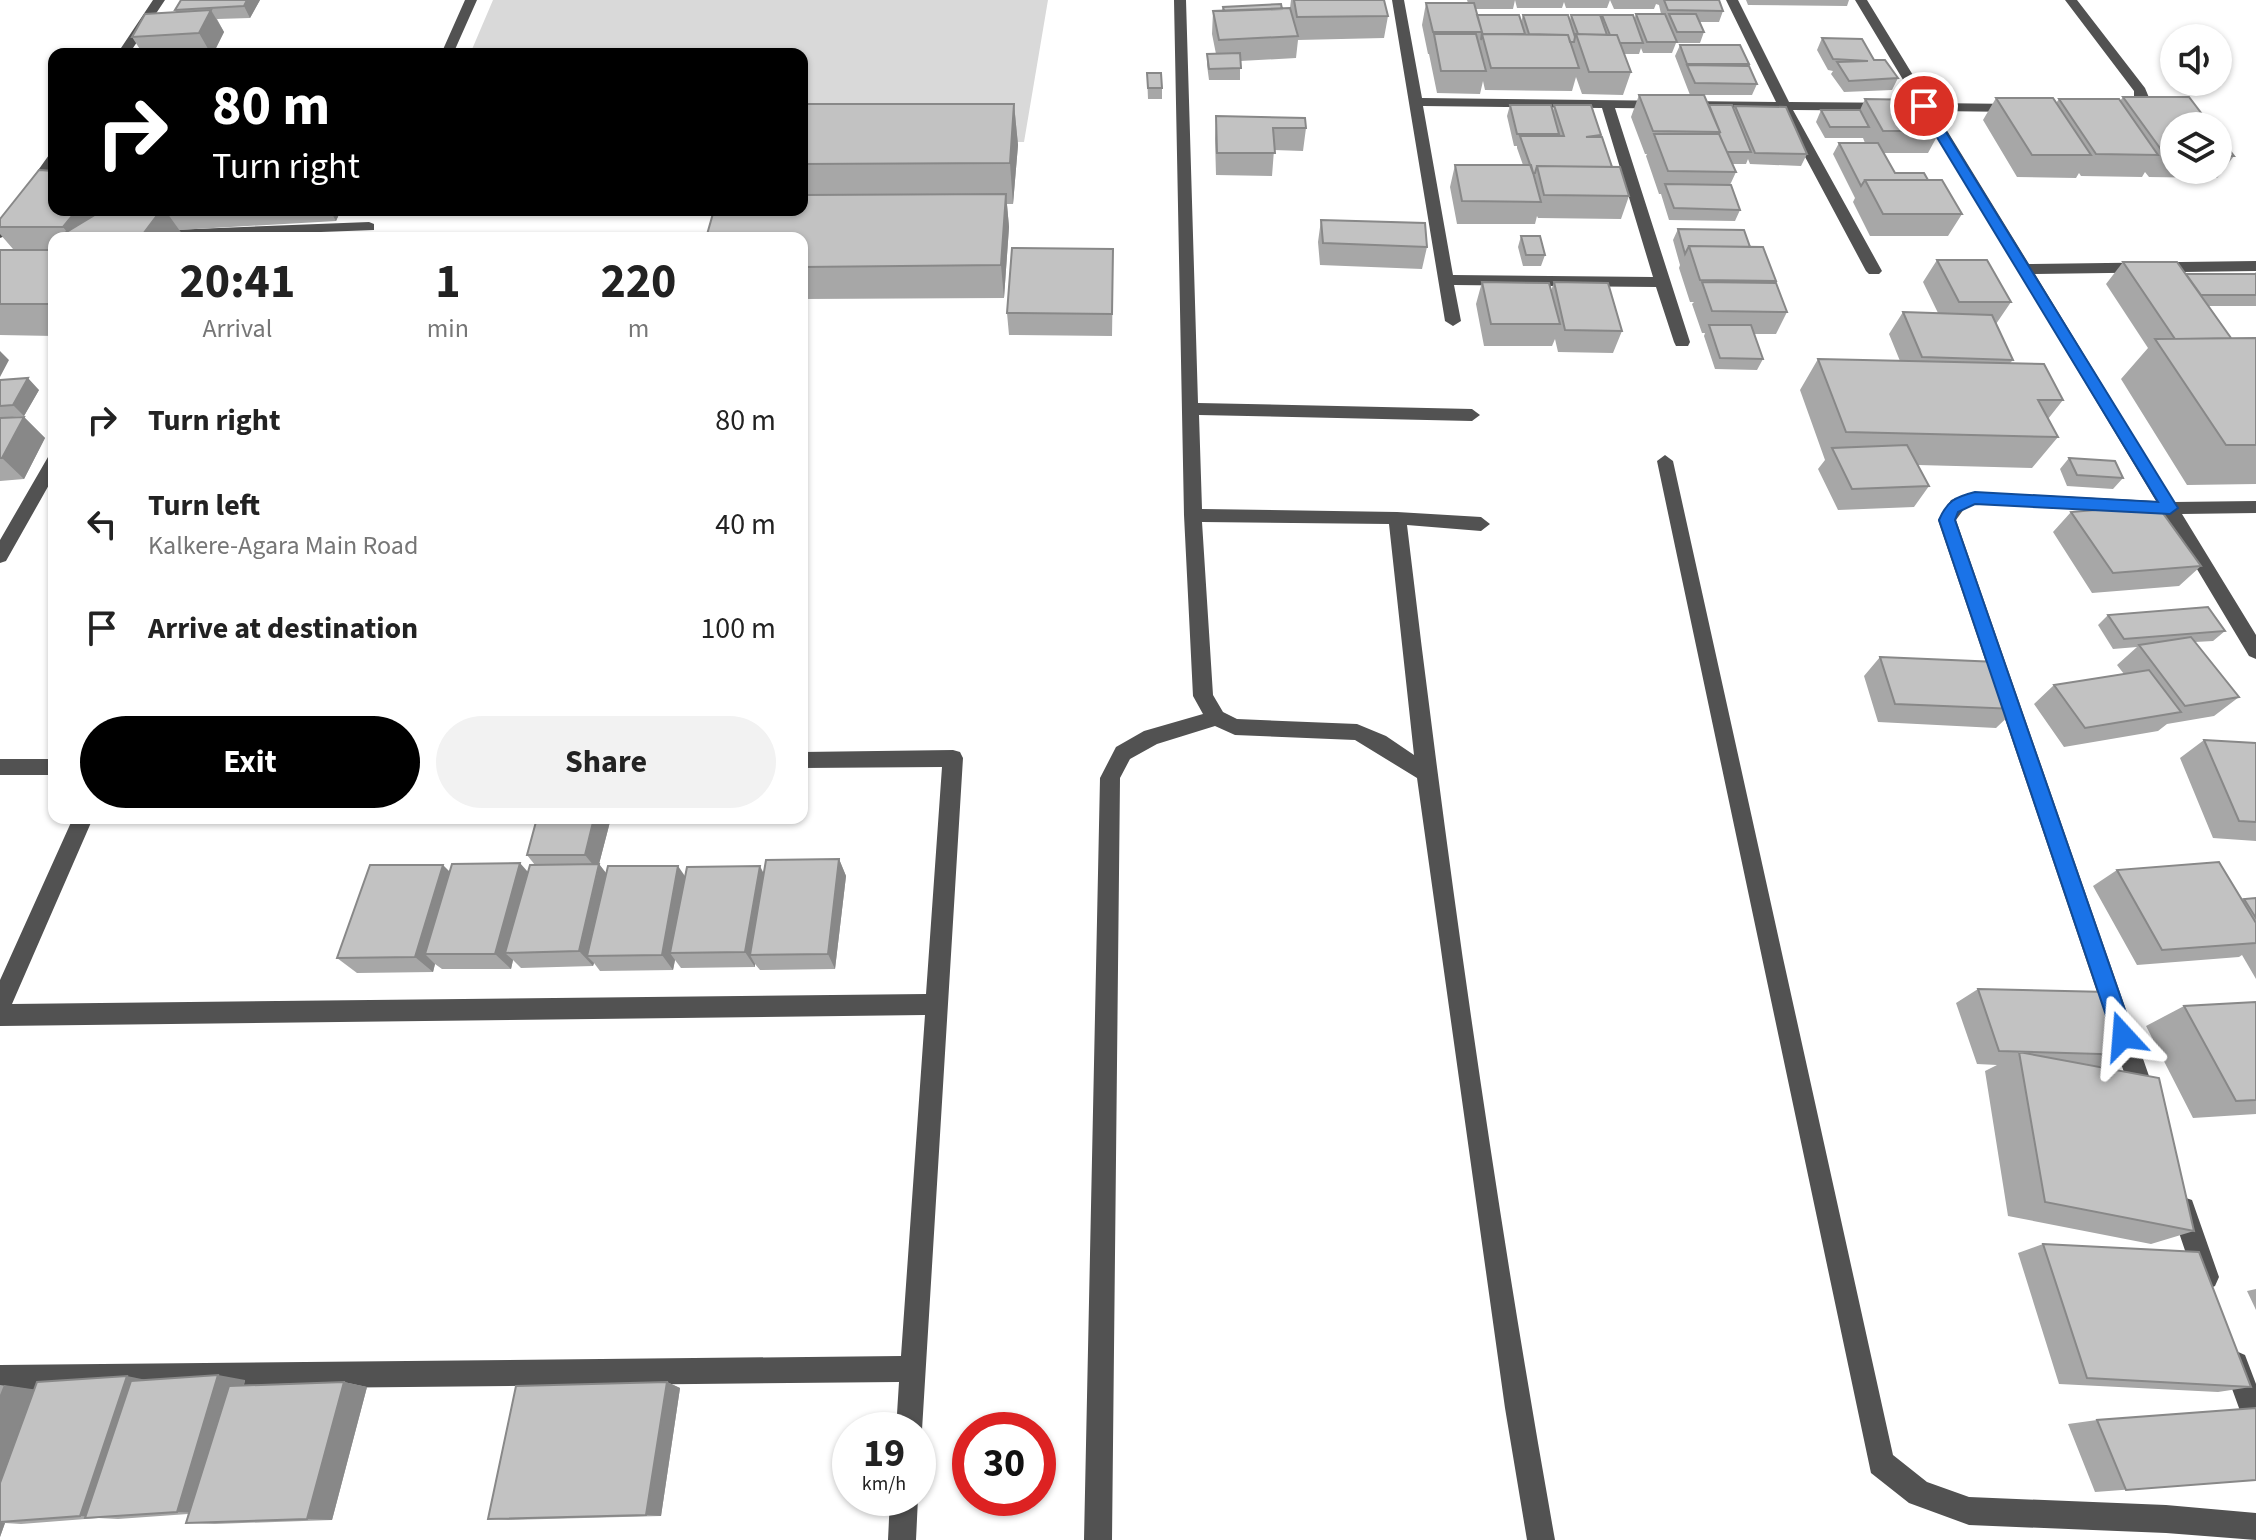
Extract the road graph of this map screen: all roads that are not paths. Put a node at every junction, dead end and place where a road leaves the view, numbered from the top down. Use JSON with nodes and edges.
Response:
{"nodes":[{"id":1,"x":159,"y":0,"type":"edge"},
{"id":2,"x":471,"y":0,"type":"edge"},
{"id":3,"x":1180,"y":0,"type":"edge"},
{"id":4,"x":1398,"y":0,"type":"edge"},
{"id":5,"x":1732,"y":0,"type":"edge"},
{"id":6,"x":1861,"y":0,"type":"edge"},
{"id":7,"x":2071,"y":0,"type":"edge"},
{"id":8,"x":1400,"y":16,"type":"junction"},
{"id":9,"x":1415,"y":16,"type":"dead end"},
{"id":10,"x":127,"y":48,"type":"edge"},
{"id":11,"x":450,"y":48,"type":"edge"},
{"id":12,"x":1416,"y":102,"type":"junction"},
{"id":13,"x":1607,"y":103,"type":"junction"},
{"id":14,"x":1784,"y":105,"type":"junction"},
{"id":15,"x":1924,"y":106,"type":"junction"},
{"id":16,"x":2035,"y":109,"type":"edge"},
{"id":17,"x":2110,"y":110,"type":"edge"},
{"id":18,"x":48,"y":166,"type":"edge"},
{"id":19,"x":0,"y":233,"type":"edge"},
{"id":20,"x":2256,"y":266,"type":"edge"},
{"id":21,"x":2025,"y":269,"type":"junction"},
{"id":22,"x":1874,"y":271,"type":"dead end"},
{"id":23,"x":1446,"y":280,"type":"junction"},
{"id":24,"x":1662,"y":282,"type":"junction"},
{"id":25,"x":1453,"y":321,"type":"dead end"},
{"id":26,"x":1682,"y":342,"type":"dead end"},
{"id":27,"x":1190,"y":409,"type":"junction"},
{"id":28,"x":1472,"y":415,"type":"dead end"},
{"id":29,"x":1665,"y":461,"type":"dead end"},
{"id":30,"x":48,"y":472,"type":"edge"},
{"id":31,"x":2256,"y":507,"type":"edge"},
{"id":32,"x":2170,"y":508,"type":"junction"},
{"id":33,"x":1193,"y":515,"type":"junction"},
{"id":34,"x":1397,"y":518,"type":"junction"},
{"id":35,"x":1481,"y":524,"type":"dead end"},
{"id":36,"x":0,"y":556,"type":"edge"},
{"id":37,"x":2256,"y":651,"type":"edge"},
{"id":38,"x":1216,"y":718,"type":"junction"},
{"id":39,"x":808,"y":760,"type":"edge"},
{"id":40,"x":0,"y":767,"type":"edge"},
{"id":41,"x":48,"y":767,"type":"edge"},
{"id":42,"x":1426,"y":774,"type":"junction"},
{"id":43,"x":80,"y":824,"type":"edge"},
{"id":44,"x":937,"y":1004,"type":"junction"},
{"id":45,"x":0,"y":1005,"type":"edge"},
{"id":46,"x":0,"y":1015,"type":"edge"},
{"id":47,"x":2152,"y":1120,"type":"edge"},
{"id":48,"x":2178,"y":1195,"type":"edge"},
{"id":49,"x":2214,"y":1300,"type":"edge"},
{"id":50,"x":2230,"y":1345,"type":"edge"},
{"id":51,"x":913,"y":1369,"type":"junction"},
{"id":52,"x":0,"y":1378,"type":"edge"},
{"id":53,"x":910,"y":1412,"type":"edge"},
{"id":54,"x":2256,"y":1421,"type":"edge"},
{"id":55,"x":903,"y":1516,"type":"edge"},
{"id":56,"x":2256,"y":1527,"type":"edge"},
{"id":57,"x":902,"y":1540,"type":"edge"},
{"id":58,"x":1098,"y":1540,"type":"edge"},
{"id":59,"x":1541,"y":1540,"type":"edge"}],
"edges":[{"from":1,"to":10,"type":"street"},
{"from":2,"to":11,"type":"street"},
{"from":3,"to":27,"type":"street"},
{"from":4,"to":8,"type":"street"},
{"from":5,"to":14,"type":"street"},
{"from":6,"to":15,"type":"street"},
{"from":7,"to":17,"type":"street"},
{"from":8,"to":9,"type":"street"},
{"from":8,"to":12,"type":"street"},
{"from":12,"to":13,"type":"street"},
{"from":12,"to":23,"type":"street"},
{"from":13,"to":14,"type":"street"},
{"from":13,"to":24,"type":"street"},
{"from":14,"to":15,"type":"street"},
{"from":14,"to":22,"type":"street"},
{"from":15,"to":16,"type":"street"},
{"from":15,"to":21,"type":"street"},
{"from":18,"to":19,"type":"street"},
{"from":20,"to":21,"type":"street"},
{"from":21,"to":32,"type":"street"},
{"from":23,"to":24,"type":"street"},
{"from":23,"to":25,"type":"street"},
{"from":24,"to":26,"type":"street"},
{"from":27,"to":28,"type":"street"},
{"from":27,"to":33,"type":"street"},
{"from":29,"to":56,"type":"street"},
{"from":30,"to":36,"type":"street"},
{"from":31,"to":32,"type":"street"},
{"from":32,"to":37,"type":"street"},
{"from":32,"to":47,"type":"street"},
{"from":33,"to":34,"type":"street"},
{"from":33,"to":38,"type":"street"},
{"from":34,"to":35,"type":"street"},
{"from":34,"to":42,"type":"street"},
{"from":38,"to":42,"type":"street"},
{"from":38,"to":58,"type":"street"},
{"from":39,"to":44,"type":"street"},
{"from":40,"to":41,"type":"street"},
{"from":42,"to":59,"type":"street"},
{"from":43,"to":45,"type":"street"},
{"from":44,"to":46,"type":"street"},
{"from":44,"to":51,"type":"street"},
{"from":48,"to":49,"type":"street"},
{"from":50,"to":54,"type":"street"},
{"from":51,"to":52,"type":"street"},
{"from":51,"to":53,"type":"street"},
{"from":55,"to":57,"type":"street"}]}
